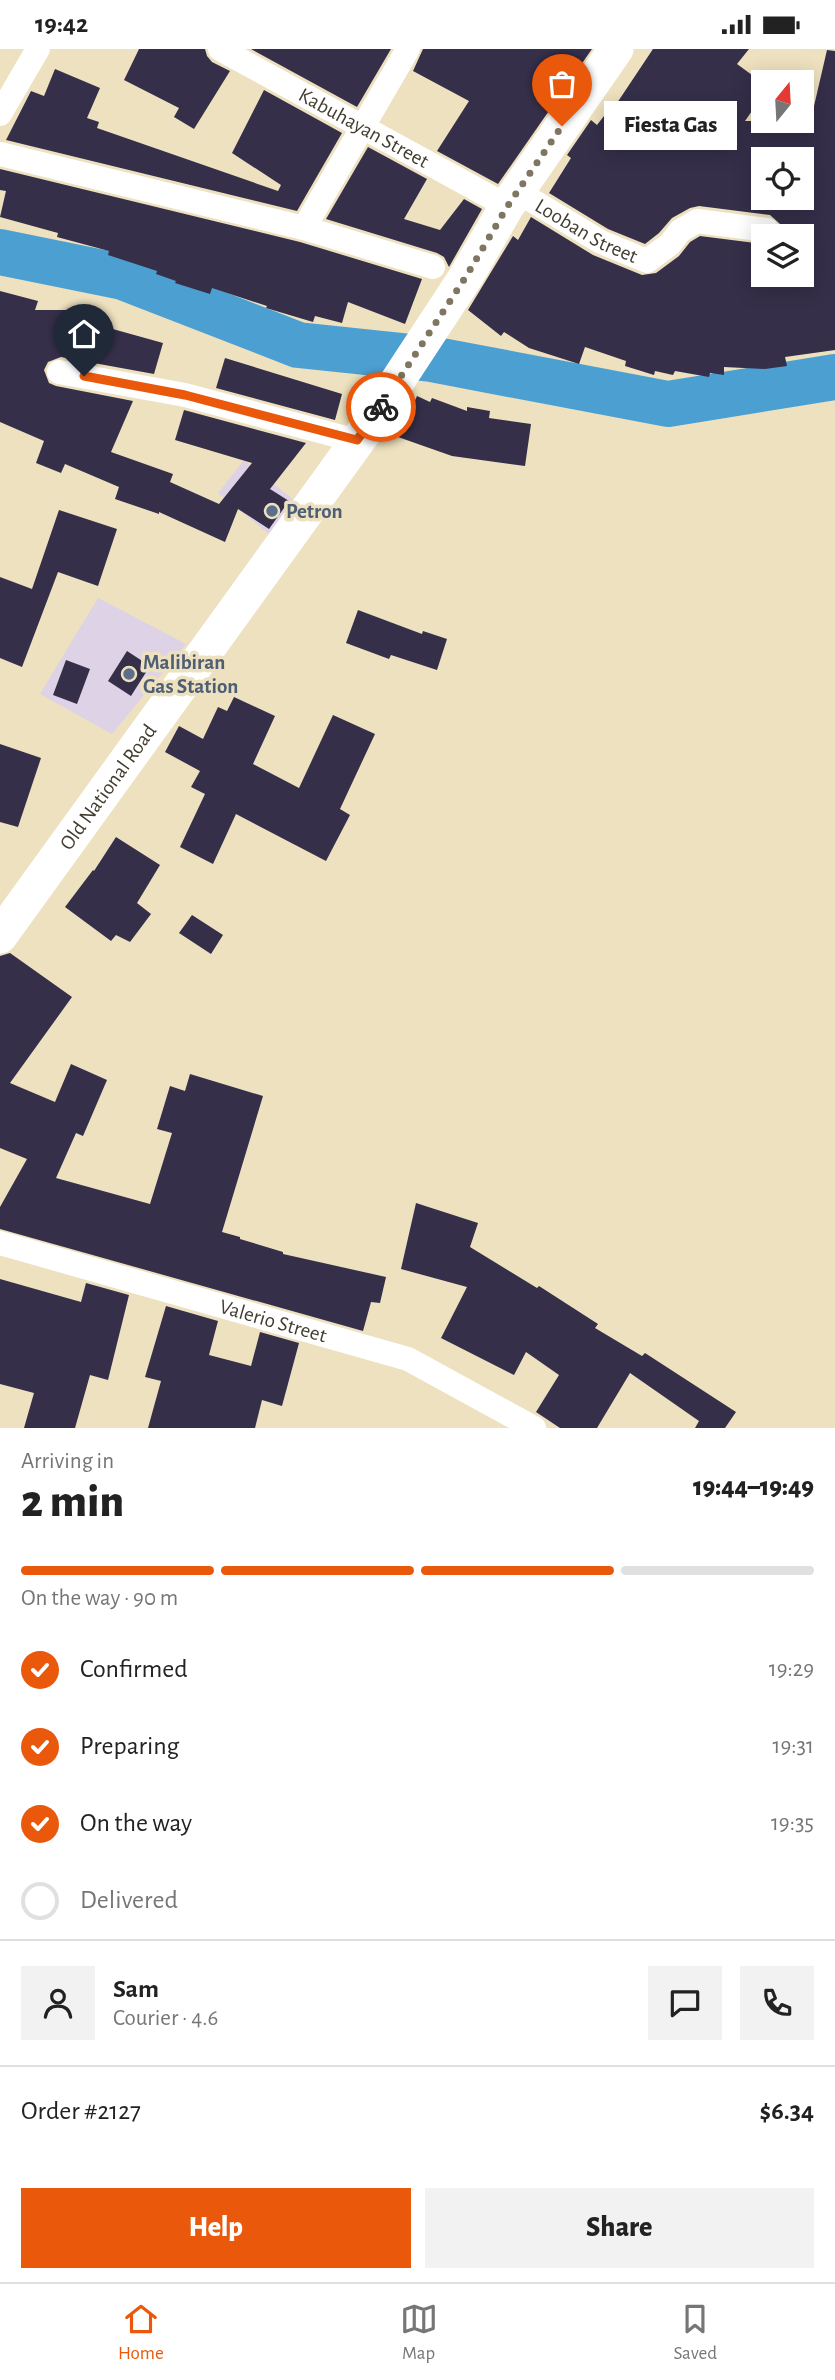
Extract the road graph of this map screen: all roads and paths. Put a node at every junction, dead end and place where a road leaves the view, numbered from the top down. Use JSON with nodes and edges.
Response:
{"nodes":[{"id":1,"x":38,"y":49,"type":"edge"},
{"id":2,"x":220,"y":49,"type":"edge"},
{"id":3,"x":408,"y":49,"type":"edge"},
{"id":4,"x":616,"y":49,"type":"edge"},
{"id":5,"x":0,"y":114,"type":"edge"},
{"id":6,"x":363,"y":126,"type":"junction"},
{"id":7,"x":0,"y":154,"type":"edge"},
{"id":8,"x":513,"y":199,"type":"junction"},
{"id":9,"x":304,"y":228,"type":"junction"},
{"id":10,"x":751,"y":228,"type":"edge"},
{"id":11,"x":433,"y":267,"type":"dead end"},
{"id":12,"x":59,"y":372,"type":"dead end"},
{"id":13,"x":361,"y":436,"type":"junction"},
{"id":14,"x":0,"y":936,"type":"edge"},
{"id":15,"x":0,"y":1243,"type":"edge"},
{"id":16,"x":534,"y":1428,"type":"edge"}],
"edges":[{"from":1,"to":5,"type":"street"},
{"from":2,"to":6,"type":"street","name":"Kabuhayan Street"},
{"from":3,"to":6,"type":"street"},
{"from":4,"to":8,"type":"main road","name":"Old National Road"},
{"from":6,"to":8,"type":"street","name":"Kabuhayan Street"},
{"from":6,"to":9,"type":"street"},
{"from":7,"to":9,"type":"street"},
{"from":8,"to":10,"type":"street","name":"Looban Street"},
{"from":8,"to":13,"type":"main road","name":"Old National Road"},
{"from":9,"to":11,"type":"street"},
{"from":12,"to":13,"type":"street"},
{"from":13,"to":14,"type":"main road","name":"Old National Road"},
{"from":15,"to":16,"type":"street","name":"Valerio Street"}]}
